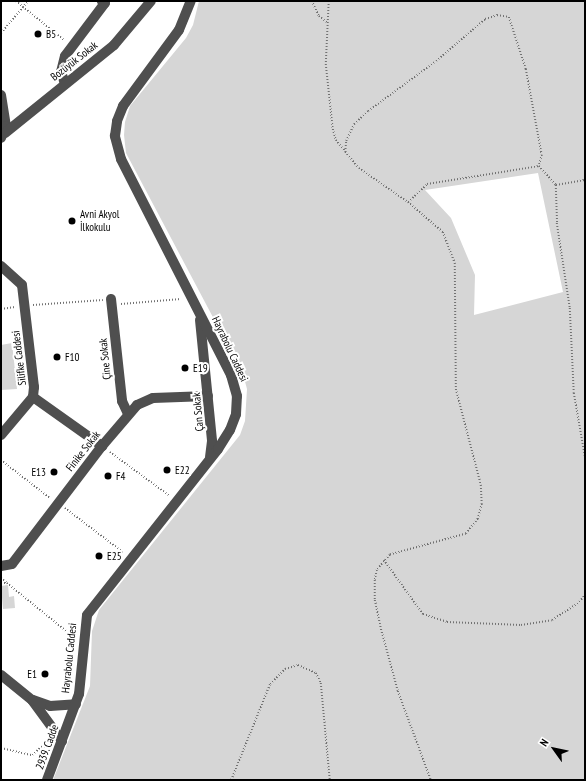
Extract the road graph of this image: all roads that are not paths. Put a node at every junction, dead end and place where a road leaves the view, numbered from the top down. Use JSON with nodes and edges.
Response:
{"nodes":[{"id":1,"x":102,"y":1,"type":"edge"},
{"id":2,"x":151,"y":1,"type":"edge"},
{"id":3,"x":191,"y":1,"type":"edge"},
{"id":4,"x":65,"y":84,"type":"junction"},
{"id":5,"x":1,"y":95,"type":"edge"},
{"id":6,"x":3,"y":136,"type":"edge"},
{"id":7,"x":1,"y":266,"type":"edge"},
{"id":8,"x":111,"y":302,"type":"road end"},
{"id":9,"x":199,"y":312,"type":"junction"},
{"id":10,"x":33,"y":396,"type":"junction"},
{"id":11,"x":208,"y":396,"type":"junction"},
{"id":12,"x":128,"y":414,"type":"junction"},
{"id":13,"x":1,"y":435,"type":"edge"},
{"id":14,"x":102,"y":446,"type":"junction"},
{"id":15,"x":208,"y":462,"type":"junction"},
{"id":16,"x":1,"y":566,"type":"edge"},
{"id":17,"x":1,"y":675,"type":"edge"},
{"id":18,"x":32,"y":700,"type":"junction"},
{"id":19,"x":76,"y":704,"type":"junction"},
{"id":20,"x":69,"y":722,"type":"joint"},
{"id":21,"x":60,"y":745,"type":"junction"},
{"id":22,"x":48,"y":780,"type":"edge"}],
"edges":[{"from":1,"to":4,"type":"street"},
{"from":2,"to":4,"type":"street","name":"Bozüyük Sokak"},
{"from":3,"to":9,"type":"street","name":"Hayrabolu Caddesi"},
{"from":4,"to":6,"type":"street","name":"Bozüyük Sokak"},
{"from":5,"to":6,"type":"street"},
{"from":7,"to":10,"type":"street","name":"Silifke Caddesi"},
{"from":8,"to":12,"type":"street","name":"Çine Sokak"},
{"from":9,"to":11,"type":"street","name":"Çan Sokak"},
{"from":9,"to":15,"type":"street","name":"Hayrabolu Caddesi"},
{"from":10,"to":13,"type":"street"},
{"from":10,"to":14,"type":"street","name":"Silifke Caddesi"},
{"from":11,"to":12,"type":"street","name":"Finike Sokak"},
{"from":11,"to":15,"type":"street","name":"Çan Sokak"},
{"from":12,"to":14,"type":"street","name":"Finike Sokak"},
{"from":14,"to":16,"type":"street","name":"Finike Sokak"},
{"from":15,"to":19,"type":"street","name":"Hayrabolu Caddesi"},
{"from":17,"to":18,"type":"street"},
{"from":18,"to":19,"type":"street"},
{"from":18,"to":21,"type":"street"},
{"from":19,"to":20,"type":"street","name":"Hayrabolu Caddesi"},
{"from":20,"to":21,"type":"street","name":"2939. Cadde"},
{"from":21,"to":22,"type":"street","name":"2939. Cadde"}]}
